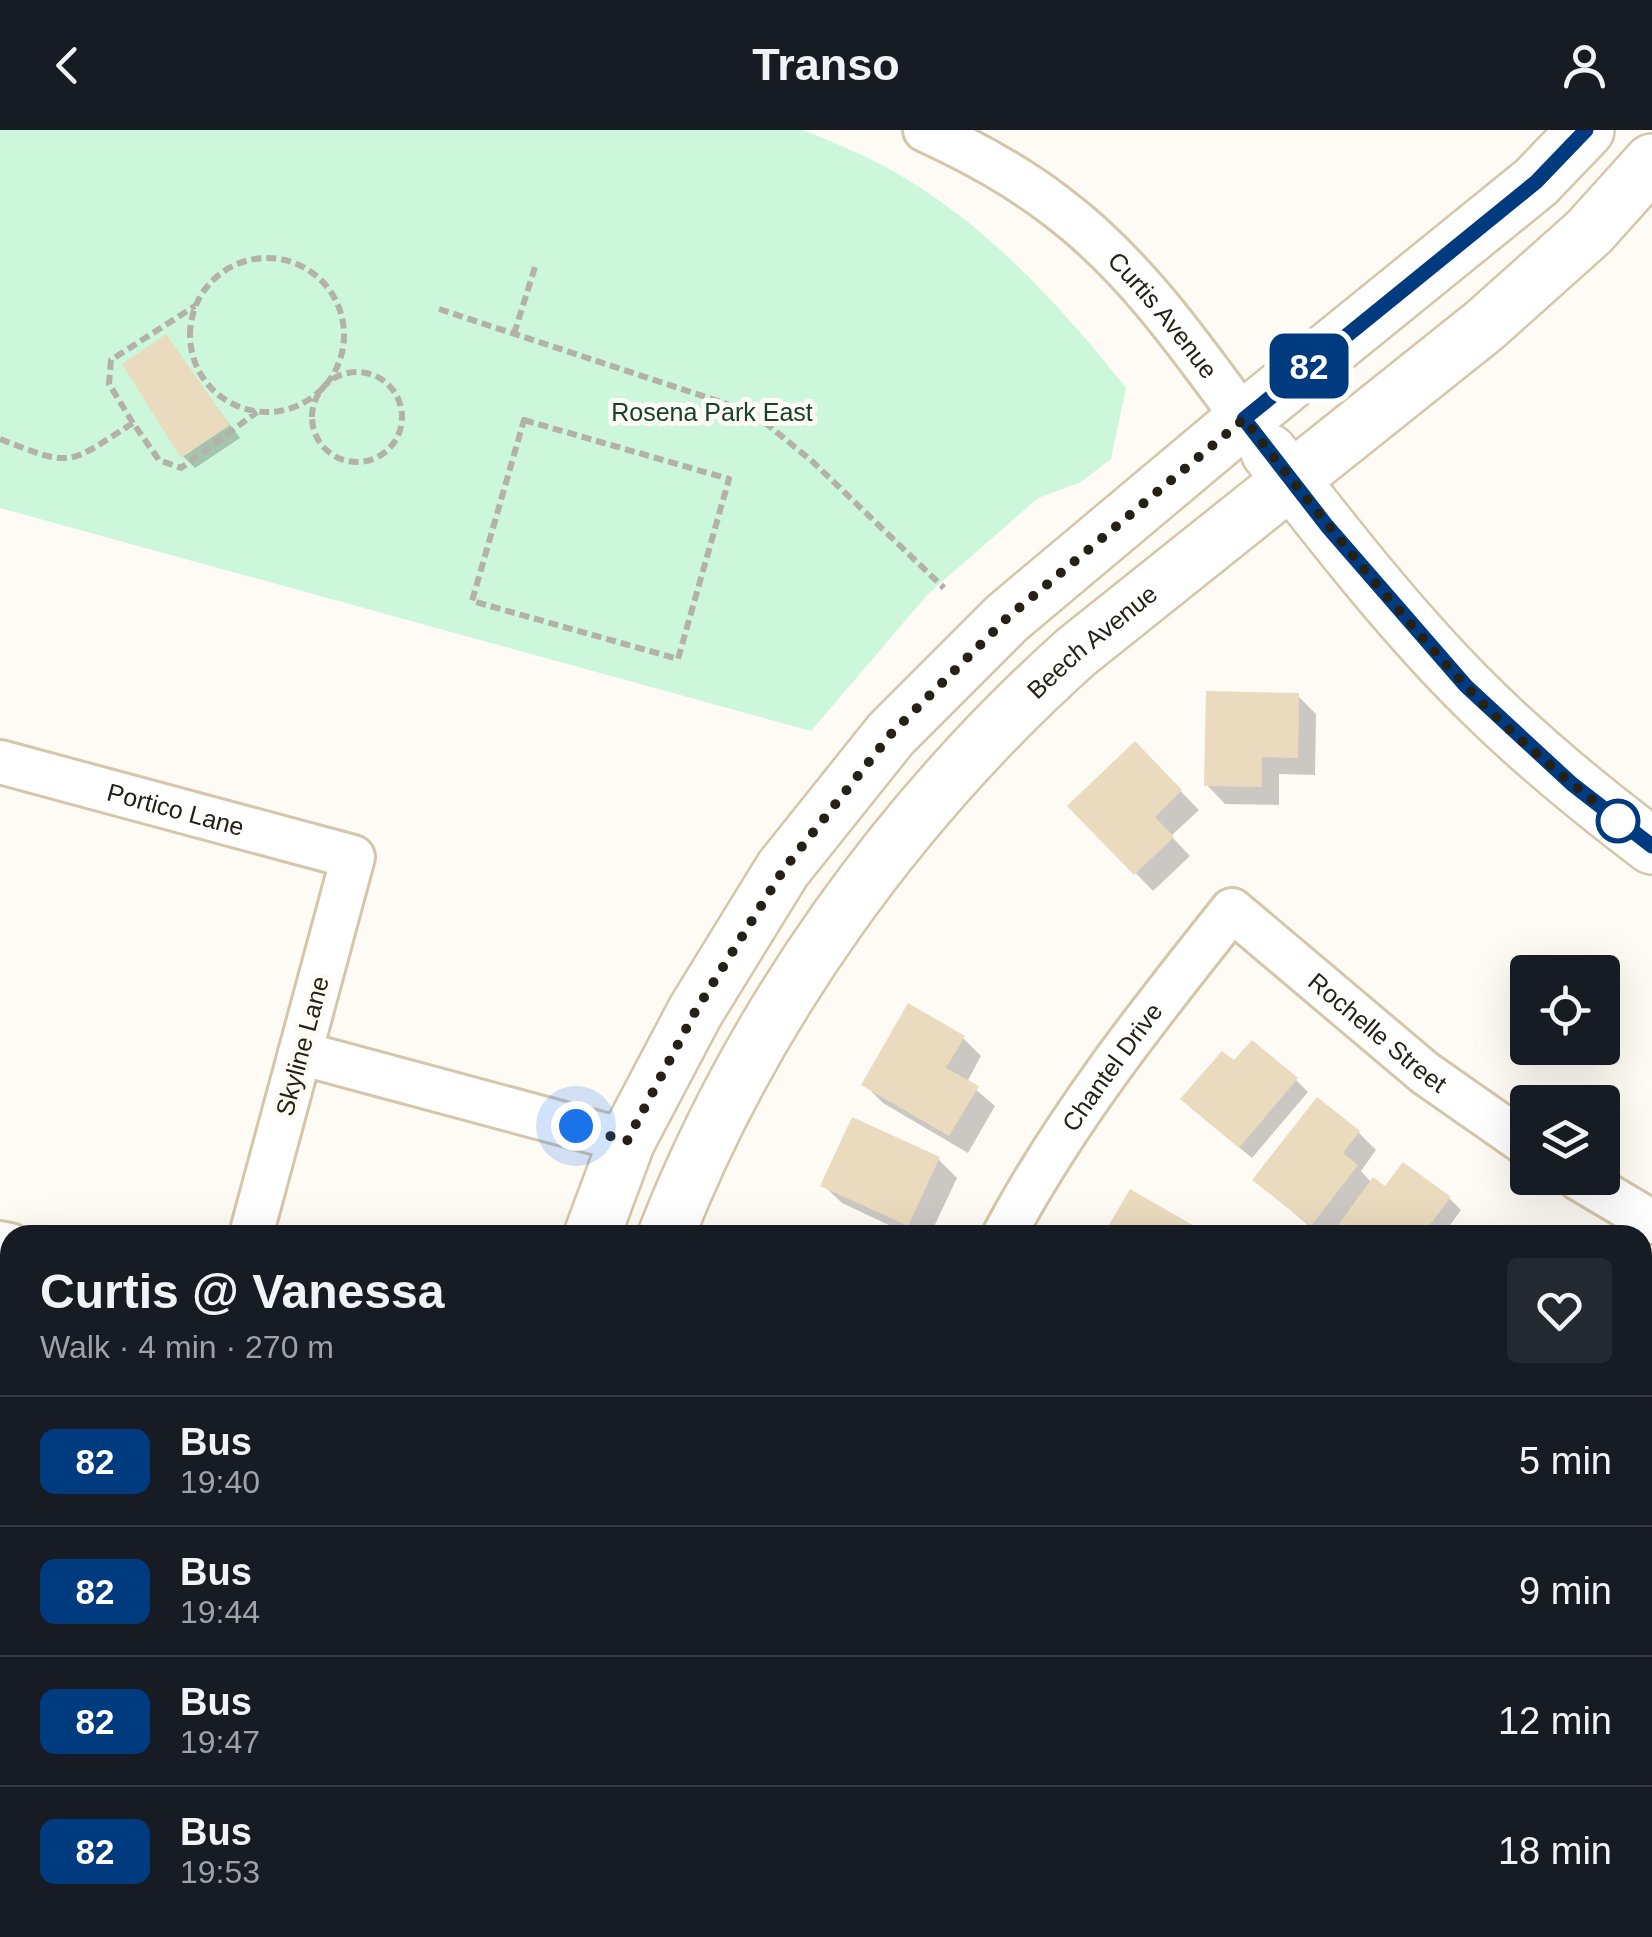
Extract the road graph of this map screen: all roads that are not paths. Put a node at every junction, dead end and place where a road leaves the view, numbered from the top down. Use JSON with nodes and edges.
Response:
{"nodes":[{"id":1,"x":925,"y":130,"type":"edge"},
{"id":2,"x":1586,"y":130,"type":"edge"},
{"id":3,"x":1652,"y":162,"type":"edge"},
{"id":4,"x":1244,"y":419,"type":"junction"},
{"id":5,"x":1291,"y":480,"type":"junction"},
{"id":6,"x":0,"y":762,"type":"edge"},
{"id":7,"x":1652,"y":846,"type":"edge"},
{"id":8,"x":353,"y":857,"type":"joint"},
{"id":9,"x":1232,"y":910,"type":"joint"},
{"id":10,"x":300,"y":1053,"type":"junction"},
{"id":11,"x":1510,"y":1132,"type":"edge"},
{"id":12,"x":627,"y":1141,"type":"junction"},
{"id":13,"x":1607,"y":1195,"type":"edge"},
{"id":14,"x":1652,"y":1222,"type":"edge"},
{"id":15,"x":254,"y":1225,"type":"edge"},
{"id":16,"x":596,"y":1225,"type":"edge"},
{"id":17,"x":670,"y":1225,"type":"edge"},
{"id":18,"x":1010,"y":1225,"type":"edge"}],
"edges":[{"from":1,"to":4,"type":"street","name":"Curtis Avenue"},
{"from":2,"to":4,"type":"main road"},
{"from":3,"to":5,"type":"main road","name":"Beech Avenue"},
{"from":4,"to":5,"type":"main road","name":"Curtis Avenue"},
{"from":4,"to":12,"type":"main road"},
{"from":5,"to":7,"type":"main road","name":"Curtis Avenue"},
{"from":5,"to":17,"type":"main road","name":"Beech Avenue"},
{"from":6,"to":8,"type":"street","name":"Portico Lane"},
{"from":8,"to":10,"type":"street","name":"Skyline Lane"},
{"from":9,"to":11,"type":"street","name":"Rochelle Street"},
{"from":9,"to":18,"type":"street","name":"Chantel Drive"},
{"from":10,"to":12,"type":"street"},
{"from":10,"to":15,"type":"street","name":"Skyline Lane"},
{"from":12,"to":16,"type":"main road"},
{"from":13,"to":14,"type":"street"}]}
